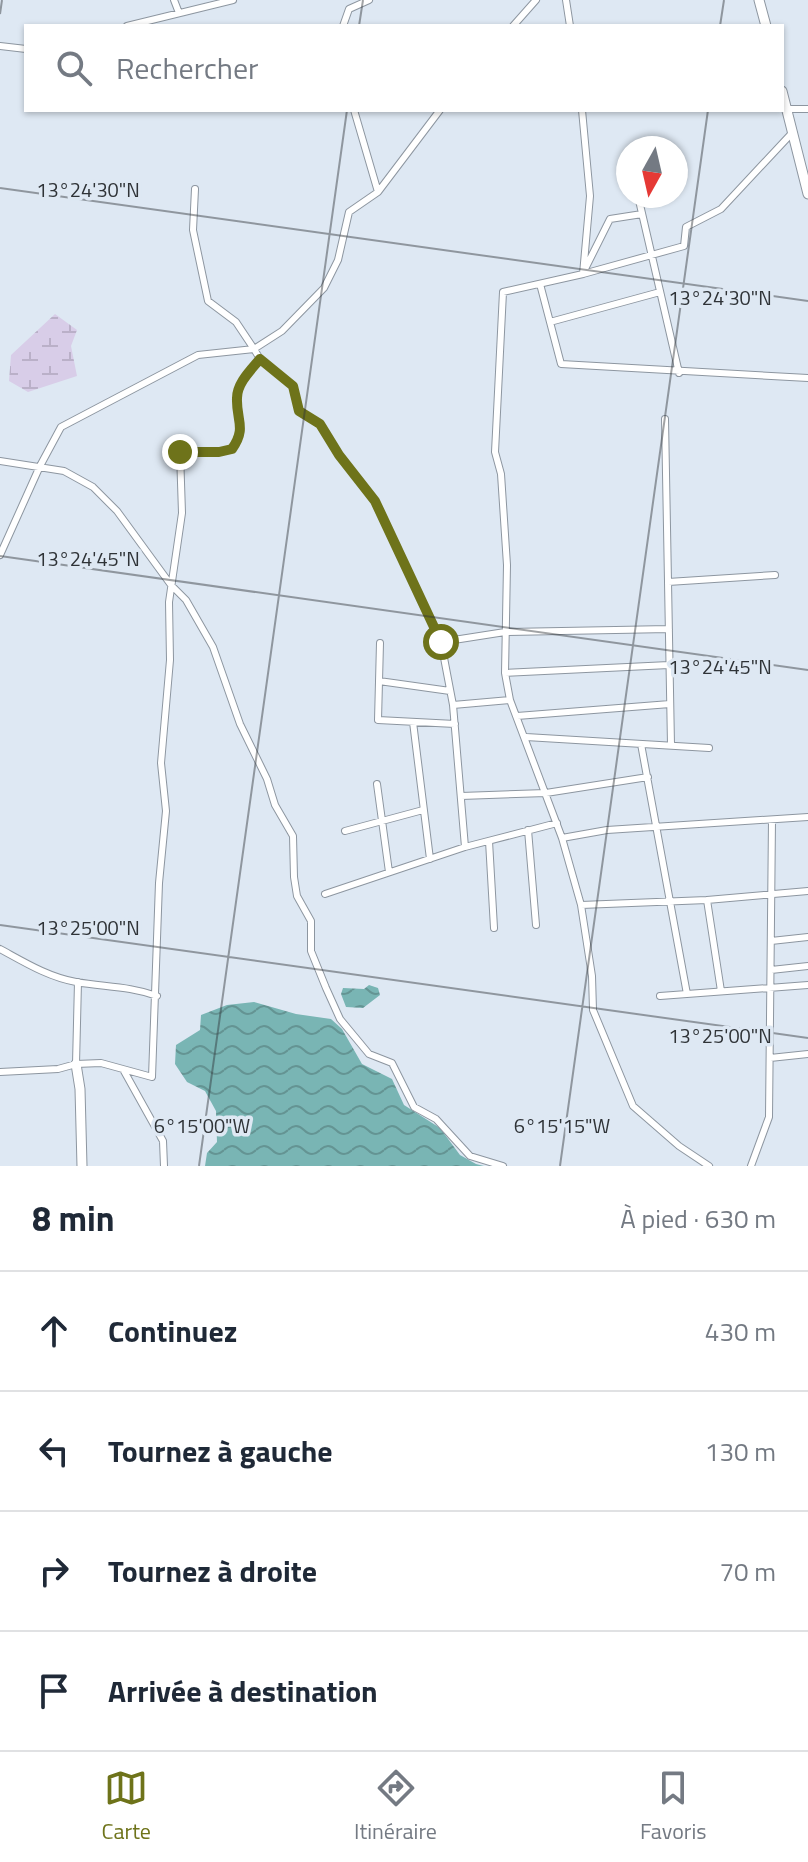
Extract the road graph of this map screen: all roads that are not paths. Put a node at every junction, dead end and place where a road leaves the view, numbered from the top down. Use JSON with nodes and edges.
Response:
{"nodes":[{"id":1,"x":174,"y":0,"type":"edge"},
{"id":2,"x":233,"y":0,"type":"edge"},
{"id":3,"x":369,"y":0,"type":"edge"},
{"id":4,"x":536,"y":0,"type":"edge"},
{"id":5,"x":566,"y":0,"type":"edge"},
{"id":6,"x":759,"y":0,"type":"edge"},
{"id":7,"x":179,"y":13,"type":"junction"},
{"id":8,"x":135,"y":24,"type":"edge"},
{"id":9,"x":344,"y":24,"type":"edge"},
{"id":10,"x":515,"y":24,"type":"edge"},
{"id":11,"x":570,"y":24,"type":"edge"},
{"id":12,"x":765,"y":24,"type":"edge"},
{"id":13,"x":0,"y":46,"type":"edge"},
{"id":14,"x":24,"y":49,"type":"edge"},
{"id":15,"x":784,"y":100,"type":"edge"},
{"id":16,"x":786,"y":109,"type":"junction"},
{"id":17,"x":808,"y":109,"type":"edge"},
{"id":18,"x":355,"y":112,"type":"edge"},
{"id":19,"x":438,"y":112,"type":"edge"},
{"id":20,"x":582,"y":112,"type":"edge"},
{"id":21,"x":792,"y":133,"type":"junction"},
{"id":22,"x":195,"y":189,"type":"dead end"},
{"id":23,"x":378,"y":192,"type":"junction"},
{"id":24,"x":808,"y":194,"type":"edge"},
{"id":25,"x":641,"y":208,"type":"edge"},
{"id":26,"x":642,"y":214,"type":"junction"},
{"id":27,"x":652,"y":256,"type":"junction"},
{"id":28,"x":583,"y":274,"type":"junction"},
{"id":29,"x":540,"y":284,"type":"junction"},
{"id":30,"x":660,"y":292,"type":"junction"},
{"id":31,"x":550,"y":322,"type":"junction"},
{"id":32,"x":254,"y":349,"type":"junction"},
{"id":33,"x":260,"y":359,"type":"junction"},
{"id":34,"x":679,"y":373,"type":"junction"},
{"id":35,"x":808,"y":378,"type":"edge"},
{"id":36,"x":665,"y":419,"type":"dead end"},
{"id":37,"x":0,"y":461,"type":"edge"},
{"id":38,"x":40,"y":466,"type":"junction"},
{"id":39,"x":0,"y":555,"type":"edge"},
{"id":40,"x":775,"y":575,"type":"dead end"},
{"id":41,"x":668,"y":582,"type":"junction"},
{"id":42,"x":171,"y":585,"type":"junction"},
{"id":43,"x":669,"y":629,"type":"junction"},
{"id":44,"x":505,"y":632,"type":"junction"},
{"id":45,"x":441,"y":642,"type":"junction"},
{"id":46,"x":380,"y":643,"type":"dead end"},
{"id":47,"x":669,"y":665,"type":"junction"},
{"id":48,"x":505,"y":673,"type":"junction"},
{"id":49,"x":379,"y":681,"type":"junction"},
{"id":50,"x":450,"y":691,"type":"junction"},
{"id":51,"x":510,"y":700,"type":"junction"},
{"id":52,"x":670,"y":704,"type":"junction"},
{"id":53,"x":453,"y":705,"type":"junction"},
{"id":54,"x":517,"y":716,"type":"junction"},
{"id":55,"x":413,"y":722,"type":"junction"},
{"id":56,"x":455,"y":724,"type":"junction"},
{"id":57,"x":526,"y":737,"type":"junction"},
{"id":58,"x":641,"y":744,"type":"junction"},
{"id":59,"x":671,"y":745,"type":"junction"},
{"id":60,"x":709,"y":748,"type":"dead end"},
{"id":61,"x":648,"y":777,"type":"junction"},
{"id":62,"x":377,"y":784,"type":"dead end"},
{"id":63,"x":546,"y":793,"type":"junction"},
{"id":64,"x":461,"y":796,"type":"junction"},
{"id":65,"x":423,"y":810,"type":"junction"},
{"id":66,"x":808,"y":817,"type":"edge"},
{"id":67,"x":772,"y":820,"type":"junction"},
{"id":68,"x":382,"y":821,"type":"junction"},
{"id":69,"x":557,"y":823,"type":"junction"},
{"id":70,"x":657,"y":827,"type":"junction"},
{"id":71,"x":528,"y":830,"type":"junction"},
{"id":72,"x":345,"y":831,"type":"dead end"},
{"id":73,"x":562,"y":838,"type":"junction"},
{"id":74,"x":489,"y":841,"type":"junction"},
{"id":75,"x":465,"y":847,"type":"junction"},
{"id":76,"x":430,"y":859,"type":"junction"},
{"id":77,"x":389,"y":872,"type":"junction"},
{"id":78,"x":808,"y":891,"type":"edge"},
{"id":79,"x":770,"y":893,"type":"junction"},
{"id":80,"x":325,"y":894,"type":"dead end"},
{"id":81,"x":707,"y":900,"type":"junction"},
{"id":82,"x":670,"y":901,"type":"junction"},
{"id":83,"x":581,"y":905,"type":"junction"},
{"id":84,"x":536,"y":925,"type":"dead end"},
{"id":85,"x":494,"y":928,"type":"dead end"},
{"id":86,"x":808,"y":937,"type":"edge"},
{"id":87,"x":771,"y":941,"type":"junction"},
{"id":88,"x":0,"y":949,"type":"edge"},
{"id":89,"x":808,"y":966,"type":"edge"},
{"id":90,"x":771,"y":970,"type":"junction"},
{"id":91,"x":78,"y":982,"type":"junction"},
{"id":92,"x":808,"y":985,"type":"edge"},
{"id":93,"x":772,"y":987,"type":"junction"},
{"id":94,"x":721,"y":991,"type":"junction"},
{"id":95,"x":687,"y":994,"type":"junction"},
{"id":96,"x":157,"y":996,"type":"junction"},
{"id":97,"x":660,"y":996,"type":"dead end"},
{"id":98,"x":808,"y":1054,"type":"edge"},
{"id":99,"x":770,"y":1058,"type":"junction"},
{"id":100,"x":76,"y":1064,"type":"junction"},
{"id":101,"x":124,"y":1071,"type":"junction"},
{"id":102,"x":0,"y":1072,"type":"edge"},
{"id":103,"x":82,"y":1166,"type":"edge"},
{"id":104,"x":164,"y":1166,"type":"edge"},
{"id":105,"x":503,"y":1166,"type":"edge"},
{"id":106,"x":709,"y":1166,"type":"edge"},
{"id":107,"x":751,"y":1166,"type":"edge"}],
"edges":[{"from":1,"to":7,"type":"street"},
{"from":2,"to":7,"type":"street"},
{"from":3,"to":9,"type":"street"},
{"from":4,"to":10,"type":"street"},
{"from":5,"to":11,"type":"street"},
{"from":6,"to":12,"type":"main road"},
{"from":7,"to":8,"type":"street"},
{"from":13,"to":14,"type":"street"},
{"from":15,"to":16,"type":"main road"},
{"from":16,"to":17,"type":"street"},
{"from":16,"to":21,"type":"main road"},
{"from":18,"to":23,"type":"street"},
{"from":19,"to":23,"type":"street"},
{"from":20,"to":28,"type":"street"},
{"from":21,"to":24,"type":"main road"},
{"from":21,"to":27,"type":"street"},
{"from":22,"to":32,"type":"street"},
{"from":23,"to":32,"type":"street"},
{"from":25,"to":26,"type":"street"},
{"from":26,"to":27,"type":"street"},
{"from":26,"to":28,"type":"street"},
{"from":27,"to":28,"type":"street"},
{"from":27,"to":30,"type":"street"},
{"from":28,"to":29,"type":"street"},
{"from":29,"to":31,"type":"street"},
{"from":29,"to":44,"type":"street"},
{"from":30,"to":31,"type":"street"},
{"from":30,"to":34,"type":"street"},
{"from":31,"to":34,"type":"street"},
{"from":32,"to":33,"type":"street"},
{"from":32,"to":38,"type":"street"},
{"from":33,"to":42,"type":"street"},
{"from":33,"to":45,"type":"street"},
{"from":34,"to":35,"type":"street"},
{"from":36,"to":41,"type":"street"},
{"from":37,"to":38,"type":"street"},
{"from":38,"to":39,"type":"street"},
{"from":38,"to":42,"type":"street"},
{"from":40,"to":41,"type":"street"},
{"from":41,"to":43,"type":"street"},
{"from":42,"to":96,"type":"street"},
{"from":42,"to":105,"type":"street"},
{"from":43,"to":44,"type":"street"},
{"from":43,"to":47,"type":"street"},
{"from":44,"to":45,"type":"street"},
{"from":44,"to":48,"type":"street"},
{"from":45,"to":50,"type":"street"},
{"from":46,"to":49,"type":"street"},
{"from":47,"to":48,"type":"street"},
{"from":47,"to":52,"type":"street"},
{"from":48,"to":51,"type":"street"},
{"from":49,"to":50,"type":"street"},
{"from":49,"to":55,"type":"street"},
{"from":50,"to":53,"type":"street"},
{"from":51,"to":53,"type":"street"},
{"from":51,"to":54,"type":"street"},
{"from":52,"to":54,"type":"street"},
{"from":52,"to":59,"type":"street"},
{"from":53,"to":56,"type":"street"},
{"from":54,"to":57,"type":"street"},
{"from":55,"to":56,"type":"street"},
{"from":55,"to":65,"type":"street"},
{"from":56,"to":64,"type":"street"},
{"from":57,"to":58,"type":"street"},
{"from":57,"to":63,"type":"street"},
{"from":58,"to":59,"type":"street"},
{"from":58,"to":61,"type":"street"},
{"from":59,"to":60,"type":"street"},
{"from":61,"to":63,"type":"street"},
{"from":61,"to":70,"type":"street"},
{"from":62,"to":68,"type":"street"},
{"from":63,"to":64,"type":"street"},
{"from":63,"to":69,"type":"street"},
{"from":64,"to":75,"type":"street"},
{"from":65,"to":68,"type":"street"},
{"from":65,"to":76,"type":"street"},
{"from":66,"to":67,"type":"street"},
{"from":67,"to":70,"type":"street"},
{"from":67,"to":79,"type":"street"},
{"from":68,"to":72,"type":"street"},
{"from":68,"to":77,"type":"street"},
{"from":69,"to":71,"type":"street"},
{"from":69,"to":73,"type":"street"},
{"from":70,"to":73,"type":"street"},
{"from":70,"to":82,"type":"street"},
{"from":71,"to":74,"type":"street"},
{"from":71,"to":84,"type":"street"},
{"from":73,"to":83,"type":"street"},
{"from":74,"to":75,"type":"street"},
{"from":74,"to":85,"type":"street"},
{"from":75,"to":76,"type":"street"},
{"from":76,"to":77,"type":"street"},
{"from":77,"to":80,"type":"street"},
{"from":78,"to":79,"type":"street"},
{"from":79,"to":81,"type":"street"},
{"from":79,"to":87,"type":"street"},
{"from":81,"to":82,"type":"street"},
{"from":81,"to":94,"type":"street"},
{"from":82,"to":83,"type":"street"},
{"from":82,"to":95,"type":"street"},
{"from":83,"to":106,"type":"street"},
{"from":86,"to":87,"type":"street"},
{"from":87,"to":90,"type":"street"},
{"from":88,"to":91,"type":"street"},
{"from":89,"to":90,"type":"street"},
{"from":90,"to":93,"type":"street"},
{"from":91,"to":96,"type":"street"},
{"from":91,"to":100,"type":"street"},
{"from":92,"to":93,"type":"street"},
{"from":93,"to":94,"type":"street"},
{"from":93,"to":99,"type":"street"},
{"from":94,"to":95,"type":"street"},
{"from":95,"to":97,"type":"street"},
{"from":96,"to":101,"type":"street"},
{"from":98,"to":99,"type":"street"},
{"from":99,"to":107,"type":"street"},
{"from":100,"to":101,"type":"street"},
{"from":100,"to":102,"type":"street"},
{"from":100,"to":103,"type":"main road"},
{"from":101,"to":104,"type":"street"}]}
